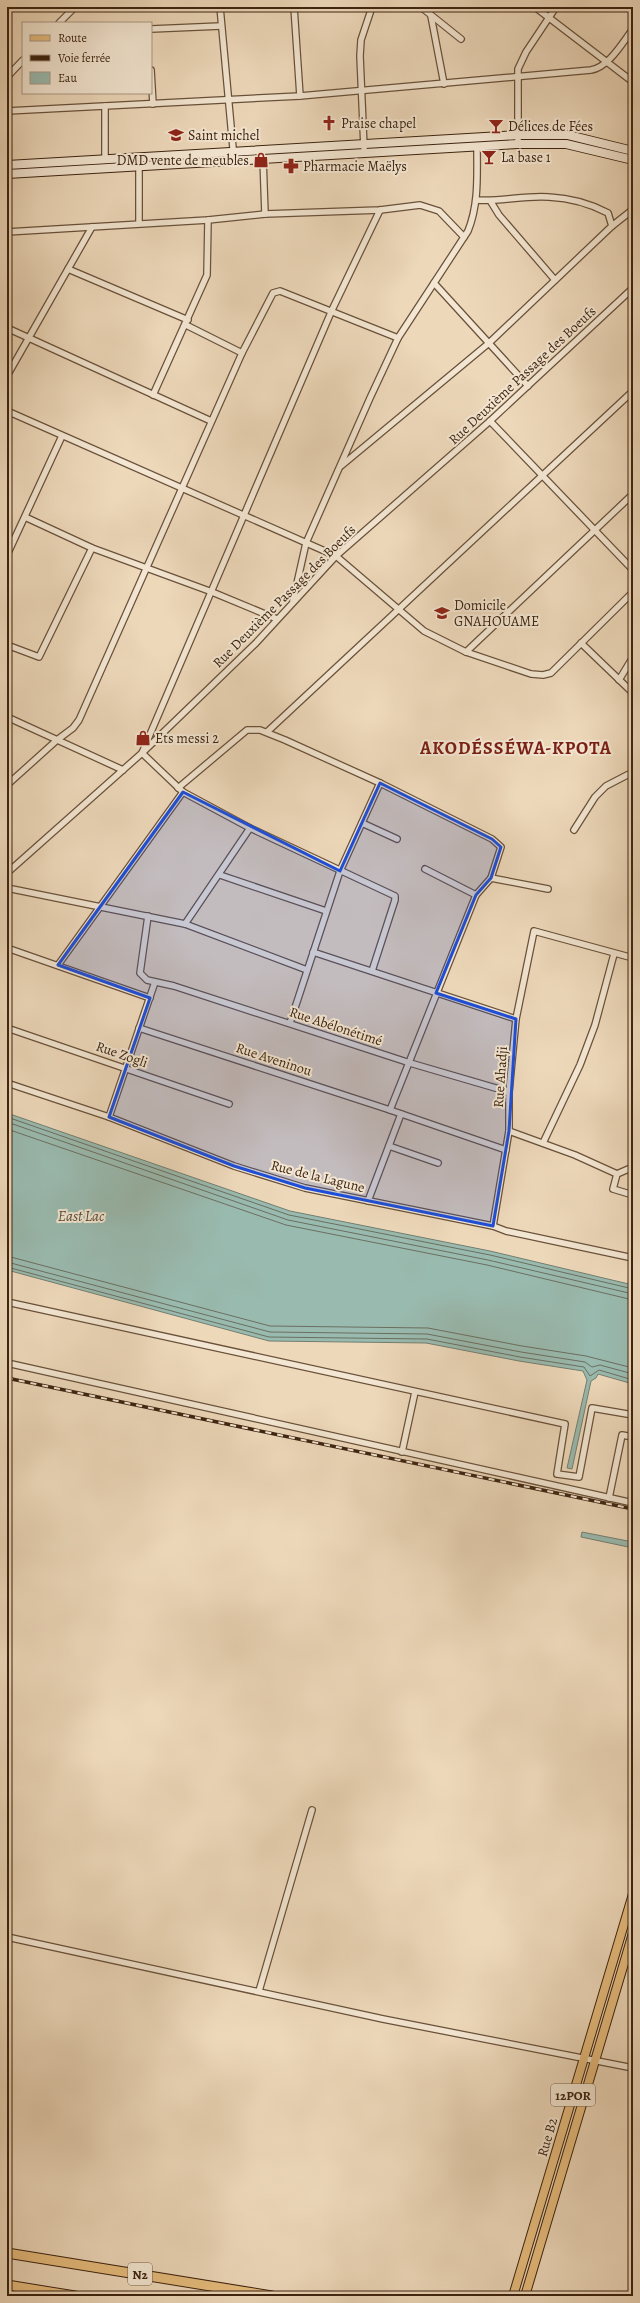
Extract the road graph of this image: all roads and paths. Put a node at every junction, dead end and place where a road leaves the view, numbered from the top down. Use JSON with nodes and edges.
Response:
{"nodes":[{"id":1,"x":75,"y":7,"type":"edge"},
{"id":2,"x":220,"y":7,"type":"edge"},
{"id":3,"x":294,"y":7,"type":"edge"},
{"id":4,"x":372,"y":7,"type":"edge"},
{"id":5,"x":421,"y":7,"type":"edge"},
{"id":6,"x":535,"y":7,"type":"edge"},
{"id":7,"x":556,"y":7,"type":"edge"},
{"id":8,"x":432,"y":16,"type":"junction"},
{"id":9,"x":548,"y":17,"type":"junction"},
{"id":10,"x":60,"y":22,"type":"edge"},
{"id":11,"x":221,"y":26,"type":"junction"},
{"id":12,"x":152,"y":29,"type":"edge"},
{"id":13,"x":633,"y":29,"type":"edge"},
{"id":14,"x":461,"y":39,"type":"dead end"},
{"id":15,"x":22,"y":61,"type":"edge"},
{"id":16,"x":607,"y":62,"type":"junction"},
{"id":17,"x":7,"y":77,"type":"edge"},
{"id":18,"x":518,"y":77,"type":"junction"},
{"id":19,"x":633,"y":82,"type":"edge"},
{"id":20,"x":444,"y":84,"type":"junction"},
{"id":21,"x":152,"y":87,"type":"edge"},
{"id":22,"x":363,"y":92,"type":"junction"},
{"id":23,"x":300,"y":96,"type":"junction"},
{"id":24,"x":229,"y":100,"type":"junction"},
{"id":25,"x":153,"y":104,"type":"junction"},
{"id":26,"x":105,"y":106,"type":"junction"},
{"id":27,"x":7,"y":111,"type":"edge"},
{"id":28,"x":518,"y":140,"type":"junction"},
{"id":29,"x":477,"y":146,"type":"junction"},
{"id":30,"x":364,"y":148,"type":"junction"},
{"id":31,"x":633,"y":150,"type":"edge"},
{"id":32,"x":234,"y":156,"type":"junction"},
{"id":33,"x":262,"y":158,"type":"junction"},
{"id":34,"x":105,"y":160,"type":"junction"},
{"id":35,"x":633,"y":160,"type":"edge"},
{"id":36,"x":7,"y":165,"type":"edge"},
{"id":37,"x":139,"y":166,"type":"junction"},
{"id":38,"x":7,"y":174,"type":"edge"},
{"id":39,"x":476,"y":200,"type":"junction"},
{"id":40,"x":491,"y":202,"type":"junction"},
{"id":41,"x":633,"y":205,"type":"edge"},
{"id":42,"x":380,"y":210,"type":"junction"},
{"id":43,"x":265,"y":214,"type":"junction"},
{"id":44,"x":208,"y":220,"type":"junction"},
{"id":45,"x":139,"y":222,"type":"junction"},
{"id":46,"x":612,"y":226,"type":"junction"},
{"id":47,"x":92,"y":227,"type":"junction"},
{"id":48,"x":7,"y":232,"type":"edge"},
{"id":49,"x":464,"y":237,"type":"junction"},
{"id":50,"x":68,"y":269,"type":"junction"},
{"id":51,"x":555,"y":280,"type":"junction"},
{"id":52,"x":434,"y":283,"type":"junction"},
{"id":53,"x":633,"y":288,"type":"edge"},
{"id":54,"x":332,"y":310,"type":"junction"},
{"id":55,"x":187,"y":322,"type":"junction"},
{"id":56,"x":7,"y":328,"type":"edge"},
{"id":57,"x":398,"y":338,"type":"junction"},
{"id":58,"x":28,"y":339,"type":"junction"},
{"id":59,"x":489,"y":343,"type":"junction"},
{"id":60,"x":242,"y":353,"type":"junction"},
{"id":61,"x":7,"y":376,"type":"edge"},
{"id":62,"x":528,"y":386,"type":"junction"},
{"id":63,"x":633,"y":391,"type":"edge"},
{"id":64,"x":153,"y":395,"type":"junction"},
{"id":65,"x":7,"y":411,"type":"edge"},
{"id":66,"x":490,"y":421,"type":"junction"},
{"id":67,"x":211,"y":422,"type":"junction"},
{"id":68,"x":62,"y":436,"type":"junction"},
{"id":69,"x":341,"y":466,"type":"junction"},
{"id":70,"x":542,"y":476,"type":"junction"},
{"id":71,"x":182,"y":488,"type":"junction"},
{"id":72,"x":633,"y":494,"type":"edge"},
{"id":73,"x":244,"y":516,"type":"junction"},
{"id":74,"x":25,"y":517,"type":"junction"},
{"id":75,"x":594,"y":530,"type":"junction"},
{"id":76,"x":306,"y":543,"type":"junction"},
{"id":77,"x":92,"y":548,"type":"junction"},
{"id":78,"x":7,"y":555,"type":"edge"},
{"id":79,"x":336,"y":556,"type":"junction"},
{"id":80,"x":146,"y":568,"type":"junction"},
{"id":81,"x":633,"y":570,"type":"edge"},
{"id":82,"x":212,"y":592,"type":"junction"},
{"id":83,"x":633,"y":592,"type":"edge"},
{"id":84,"x":293,"y":602,"type":"junction"},
{"id":85,"x":398,"y":610,"type":"junction"},
{"id":86,"x":276,"y":619,"type":"junction"},
{"id":87,"x":581,"y":643,"type":"junction"},
{"id":88,"x":7,"y":645,"type":"edge"},
{"id":89,"x":466,"y":652,"type":"junction"},
{"id":90,"x":633,"y":657,"type":"edge"},
{"id":91,"x":619,"y":680,"type":"junction"},
{"id":92,"x":633,"y":694,"type":"edge"},
{"id":93,"x":7,"y":716,"type":"edge"},
{"id":94,"x":267,"y":732,"type":"junction"},
{"id":95,"x":57,"y":740,"type":"junction"},
{"id":96,"x":142,"y":753,"type":"junction"},
{"id":97,"x":123,"y":770,"type":"junction"},
{"id":98,"x":633,"y":772,"type":"edge"},
{"id":99,"x":380,"y":783,"type":"junction"},
{"id":100,"x":7,"y":785,"type":"edge"},
{"id":101,"x":181,"y":790,"type":"junction"},
{"id":102,"x":362,"y":824,"type":"junction"},
{"id":103,"x":250,"y":828,"type":"junction"},
{"id":104,"x":574,"y":830,"type":"dead end"},
{"id":105,"x":396,"y":839,"type":"dead end"},
{"id":106,"x":425,"y":869,"type":"dead end"},
{"id":107,"x":340,"y":871,"type":"junction"},
{"id":108,"x":7,"y":873,"type":"edge"},
{"id":109,"x":220,"y":875,"type":"junction"},
{"id":110,"x":491,"y":878,"type":"junction"},
{"id":111,"x":7,"y":888,"type":"edge"},
{"id":112,"x":548,"y":889,"type":"dead end"},
{"id":113,"x":476,"y":895,"type":"junction"},
{"id":114,"x":101,"y":906,"type":"junction"},
{"id":115,"x":326,"y":911,"type":"junction"},
{"id":116,"x":148,"y":916,"type":"junction"},
{"id":117,"x":184,"y":924,"type":"junction"},
{"id":118,"x":8,"y":948,"type":"edge"},
{"id":119,"x":313,"y":952,"type":"junction"},
{"id":120,"x":614,"y":954,"type":"junction"},
{"id":121,"x":7,"y":955,"type":"edge"},
{"id":122,"x":633,"y":958,"type":"edge"},
{"id":123,"x":58,"y":965,"type":"junction"},
{"id":124,"x":307,"y":970,"type":"junction"},
{"id":125,"x":372,"y":971,"type":"junction"},
{"id":126,"x":155,"y":982,"type":"junction"},
{"id":127,"x":436,"y":993,"type":"junction"},
{"id":128,"x":150,"y":998,"type":"junction"},
{"id":129,"x":516,"y":1018,"type":"junction"},
{"id":130,"x":290,"y":1023,"type":"junction"},
{"id":131,"x":7,"y":1028,"type":"edge"},
{"id":132,"x":139,"y":1028,"type":"junction"},
{"id":133,"x":410,"y":1063,"type":"junction"},
{"id":134,"x":125,"y":1068,"type":"junction"},
{"id":135,"x":7,"y":1083,"type":"edge"},
{"id":136,"x":509,"y":1092,"type":"junction"},
{"id":137,"x":229,"y":1104,"type":"dead end"},
{"id":138,"x":390,"y":1110,"type":"junction"},
{"id":139,"x":401,"y":1114,"type":"junction"},
{"id":140,"x":109,"y":1117,"type":"junction"},
{"id":141,"x":509,"y":1131,"type":"junction"},
{"id":142,"x":543,"y":1143,"type":"junction"},
{"id":143,"x":389,"y":1146,"type":"junction"},
{"id":144,"x":506,"y":1150,"type":"junction"},
{"id":145,"x":438,"y":1163,"type":"dead end"},
{"id":146,"x":633,"y":1167,"type":"edge"},
{"id":147,"x":616,"y":1174,"type":"junction"},
{"id":148,"x":633,"y":1195,"type":"edge"},
{"id":149,"x":368,"y":1201,"type":"junction"},
{"id":150,"x":493,"y":1226,"type":"junction"},
{"id":151,"x":633,"y":1258,"type":"edge"},
{"id":152,"x":7,"y":1302,"type":"edge"},
{"id":153,"x":7,"y":1363,"type":"edge"},
{"id":154,"x":415,"y":1392,"type":"junction"},
{"id":155,"x":633,"y":1416,"type":"edge"},
{"id":156,"x":633,"y":1437,"type":"edge"},
{"id":157,"x":402,"y":1452,"type":"junction"},
{"id":158,"x":609,"y":1498,"type":"junction"},
{"id":159,"x":633,"y":1503,"type":"edge"},
{"id":160,"x":312,"y":1810,"type":"dead end"},
{"id":161,"x":633,"y":1894,"type":"edge"},
{"id":162,"x":633,"y":1933,"type":"edge"},
{"id":163,"x":7,"y":1937,"type":"edge"},
{"id":164,"x":259,"y":1991,"type":"junction"},
{"id":165,"x":583,"y":2059,"type":"junction"},
{"id":166,"x":596,"y":2061,"type":"junction"},
{"id":167,"x":633,"y":2068,"type":"edge"},
{"id":168,"x":7,"y":2253,"type":"edge"},
{"id":169,"x":7,"y":2285,"type":"edge"},
{"id":170,"x":75,"y":2296,"type":"edge"},
{"id":171,"x":272,"y":2296,"type":"edge"},
{"id":172,"x":513,"y":2296,"type":"edge"},
{"id":173,"x":525,"y":2296,"type":"edge"}],
"edges":[{"from":1,"to":10,"type":"street"},
{"from":2,"to":11,"type":"street"},
{"from":3,"to":23,"type":"street"},
{"from":4,"to":22,"type":"street"},
{"from":5,"to":8,"type":"street"},
{"from":6,"to":9,"type":"street"},
{"from":7,"to":9,"type":"street"},
{"from":8,"to":14,"type":"street"},
{"from":8,"to":20,"type":"street"},
{"from":9,"to":16,"type":"street"},
{"from":9,"to":18,"type":"street"},
{"from":11,"to":12,"type":"street"},
{"from":11,"to":24,"type":"street"},
{"from":13,"to":16,"type":"street"},
{"from":15,"to":17,"type":"street"},
{"from":16,"to":18,"type":"street"},
{"from":16,"to":19,"type":"street"},
{"from":18,"to":20,"type":"street"},
{"from":18,"to":28,"type":"street"},
{"from":20,"to":22,"type":"street"},
{"from":21,"to":25,"type":"street"},
{"from":22,"to":23,"type":"street"},
{"from":22,"to":30,"type":"street"},
{"from":23,"to":24,"type":"street"},
{"from":24,"to":25,"type":"street"},
{"from":24,"to":32,"type":"street"},
{"from":25,"to":26,"type":"street"},
{"from":26,"to":27,"type":"street"},
{"from":26,"to":34,"type":"street"},
{"from":28,"to":29,"type":"main road"},
{"from":28,"to":30,"type":"main road"},
{"from":28,"to":31,"type":"main road"},
{"from":28,"to":35,"type":"main road"},
{"from":29,"to":30,"type":"main road"},
{"from":29,"to":39,"type":"street"},
{"from":30,"to":32,"type":"main road"},
{"from":30,"to":33,"type":"main road"},
{"from":32,"to":33,"type":"main road"},
{"from":32,"to":34,"type":"main road"},
{"from":32,"to":37,"type":"main road"},
{"from":33,"to":43,"type":"street"},
{"from":34,"to":36,"type":"main road"},
{"from":37,"to":38,"type":"main road"},
{"from":37,"to":45,"type":"street"},
{"from":39,"to":40,"type":"street"},
{"from":39,"to":49,"type":"street"},
{"from":40,"to":46,"type":"street"},
{"from":40,"to":51,"type":"street"},
{"from":41,"to":46,"type":"street"},
{"from":42,"to":43,"type":"street"},
{"from":42,"to":49,"type":"street"},
{"from":42,"to":54,"type":"street"},
{"from":43,"to":44,"type":"street"},
{"from":44,"to":45,"type":"street"},
{"from":44,"to":55,"type":"street"},
{"from":45,"to":47,"type":"street"},
{"from":46,"to":51,"type":"street"},
{"from":47,"to":48,"type":"street"},
{"from":47,"to":50,"type":"street"},
{"from":49,"to":52,"type":"street"},
{"from":50,"to":55,"type":"street"},
{"from":50,"to":58,"type":"street"},
{"from":51,"to":59,"type":"street"},
{"from":52,"to":57,"type":"street"},
{"from":52,"to":59,"type":"street"},
{"from":53,"to":62,"type":"street","name":"Rue Deuxième Passage des Boeufs"},
{"from":54,"to":57,"type":"street"},
{"from":54,"to":60,"type":"street"},
{"from":54,"to":73,"type":"street"},
{"from":55,"to":60,"type":"street"},
{"from":55,"to":64,"type":"street"},
{"from":56,"to":58,"type":"street"},
{"from":57,"to":69,"type":"street"},
{"from":58,"to":61,"type":"street"},
{"from":58,"to":64,"type":"street"},
{"from":59,"to":62,"type":"street"},
{"from":59,"to":69,"type":"street"},
{"from":60,"to":67,"type":"street"},
{"from":62,"to":66,"type":"street","name":"Rue Deuxième Passage des Boeufs"},
{"from":63,"to":70,"type":"street"},
{"from":64,"to":67,"type":"street"},
{"from":65,"to":68,"type":"street"},
{"from":66,"to":70,"type":"street"},
{"from":66,"to":79,"type":"street","name":"Rue Deuxième Passage des Boeufs"},
{"from":67,"to":71,"type":"street"},
{"from":68,"to":71,"type":"street"},
{"from":68,"to":74,"type":"street"},
{"from":69,"to":76,"type":"street"},
{"from":70,"to":75,"type":"street"},
{"from":70,"to":85,"type":"street"},
{"from":71,"to":73,"type":"street"},
{"from":71,"to":80,"type":"street"},
{"from":72,"to":75,"type":"street"},
{"from":73,"to":76,"type":"street"},
{"from":73,"to":82,"type":"street"},
{"from":74,"to":77,"type":"street"},
{"from":74,"to":78,"type":"street"},
{"from":75,"to":81,"type":"street"},
{"from":75,"to":89,"type":"street"},
{"from":76,"to":79,"type":"street"},
{"from":76,"to":84,"type":"street"},
{"from":77,"to":80,"type":"street"},
{"from":77,"to":88,"type":"street"},
{"from":79,"to":84,"type":"street","name":"Rue Deuxième Passage des Boeufs"},
{"from":79,"to":85,"type":"street"},
{"from":80,"to":82,"type":"street"},
{"from":80,"to":95,"type":"street"},
{"from":82,"to":86,"type":"street"},
{"from":82,"to":96,"type":"street"},
{"from":83,"to":87,"type":"street"},
{"from":84,"to":86,"type":"street","name":"Rue Deuxième Passage des Boeufs"},
{"from":85,"to":89,"type":"street"},
{"from":85,"to":94,"type":"street"},
{"from":86,"to":96,"type":"street","name":"Rue Deuxième Passage des Boeufs"},
{"from":87,"to":89,"type":"street"},
{"from":87,"to":91,"type":"street"},
{"from":90,"to":91,"type":"street"},
{"from":91,"to":92,"type":"street"},
{"from":93,"to":95,"type":"street"},
{"from":94,"to":99,"type":"street"},
{"from":94,"to":101,"type":"street"},
{"from":95,"to":97,"type":"street"},
{"from":95,"to":100,"type":"street"},
{"from":96,"to":97,"type":"street","name":"Rue Deuxième Passage des Boeufs"},
{"from":96,"to":101,"type":"street"},
{"from":97,"to":108,"type":"street","name":"Rue Deuxième Passage des Boeufs"},
{"from":98,"to":104,"type":"street"},
{"from":99,"to":102,"type":"street"},
{"from":99,"to":110,"type":"street"},
{"from":101,"to":103,"type":"street"},
{"from":101,"to":114,"type":"street"},
{"from":102,"to":105,"type":"street"},
{"from":102,"to":107,"type":"street"},
{"from":103,"to":107,"type":"street"},
{"from":103,"to":109,"type":"street"},
{"from":106,"to":113,"type":"street"},
{"from":107,"to":115,"type":"street"},
{"from":107,"to":125,"type":"street"},
{"from":109,"to":115,"type":"street"},
{"from":109,"to":117,"type":"street"},
{"from":110,"to":112,"type":"street"},
{"from":110,"to":113,"type":"street"},
{"from":111,"to":114,"type":"street"},
{"from":113,"to":127,"type":"street"},
{"from":114,"to":116,"type":"street"},
{"from":114,"to":123,"type":"street"},
{"from":115,"to":119,"type":"street"},
{"from":116,"to":117,"type":"street"},
{"from":116,"to":126,"type":"street"},
{"from":117,"to":124,"type":"street"},
{"from":118,"to":121,"type":"street"},
{"from":118,"to":123,"type":"street"},
{"from":119,"to":124,"type":"street"},
{"from":119,"to":125,"type":"street"},
{"from":120,"to":122,"type":"street"},
{"from":120,"to":129,"type":"street","name":"Rue Ahadji"},
{"from":120,"to":142,"type":"street"},
{"from":123,"to":128,"type":"street"},
{"from":124,"to":130,"type":"street"},
{"from":125,"to":127,"type":"street"},
{"from":126,"to":128,"type":"street"},
{"from":126,"to":130,"type":"street","name":"Rue Abélonétimé"},
{"from":127,"to":129,"type":"street"},
{"from":127,"to":133,"type":"street"},
{"from":128,"to":132,"type":"street"},
{"from":129,"to":136,"type":"street","name":"Rue Ahadji"},
{"from":130,"to":133,"type":"street","name":"Rue Abélonétimé"},
{"from":131,"to":134,"type":"street","name":"Rue Zogli"},
{"from":132,"to":134,"type":"street"},
{"from":132,"to":138,"type":"street","name":"Rue Aveninou"},
{"from":133,"to":136,"type":"street","name":"Rue Abélonétimé"},
{"from":133,"to":138,"type":"street"},
{"from":134,"to":137,"type":"street","name":"Rue Zogli"},
{"from":134,"to":140,"type":"street"},
{"from":135,"to":140,"type":"street","name":"Rue de la Lagune"},
{"from":136,"to":141,"type":"street","name":"Rue Ahadji"},
{"from":138,"to":139,"type":"street","name":"Rue Aveninou"},
{"from":139,"to":143,"type":"street"},
{"from":139,"to":144,"type":"street","name":"Rue Aveninou"},
{"from":140,"to":149,"type":"street","name":"Rue de la Lagune"},
{"from":141,"to":142,"type":"street"},
{"from":141,"to":144,"type":"street","name":"Rue Ahadji"},
{"from":142,"to":147,"type":"street"},
{"from":143,"to":145,"type":"street"},
{"from":143,"to":149,"type":"street"},
{"from":144,"to":150,"type":"street","name":"Rue Ahadji"},
{"from":146,"to":147,"type":"street"},
{"from":147,"to":148,"type":"street"},
{"from":149,"to":150,"type":"street","name":"Rue de la Lagune"},
{"from":150,"to":151,"type":"street","name":"Rue de la Lagune"},
{"from":152,"to":154,"type":"street"},
{"from":153,"to":157,"type":"street"},
{"from":154,"to":155,"type":"street"},
{"from":154,"to":157,"type":"street"},
{"from":156,"to":158,"type":"street"},
{"from":157,"to":158,"type":"street"},
{"from":158,"to":159,"type":"street"},
{"from":160,"to":164,"type":"street"},
{"from":161,"to":165,"type":"main road","name":"Rue B2","number":"12POR"},
{"from":162,"to":166,"type":"main road","name":"Rue B2","number":"12POR"},
{"from":163,"to":164,"type":"street"},
{"from":164,"to":165,"type":"street"},
{"from":165,"to":166,"type":"street"},
{"from":165,"to":172,"type":"main road","name":"Rue B2","number":"12POR"},
{"from":166,"to":167,"type":"street"},
{"from":166,"to":173,"type":"main road","name":"Rue B2","number":"12POR"},
{"from":168,"to":171,"type":"highway","number":"N2"},
{"from":169,"to":170,"type":"highway"}]}
